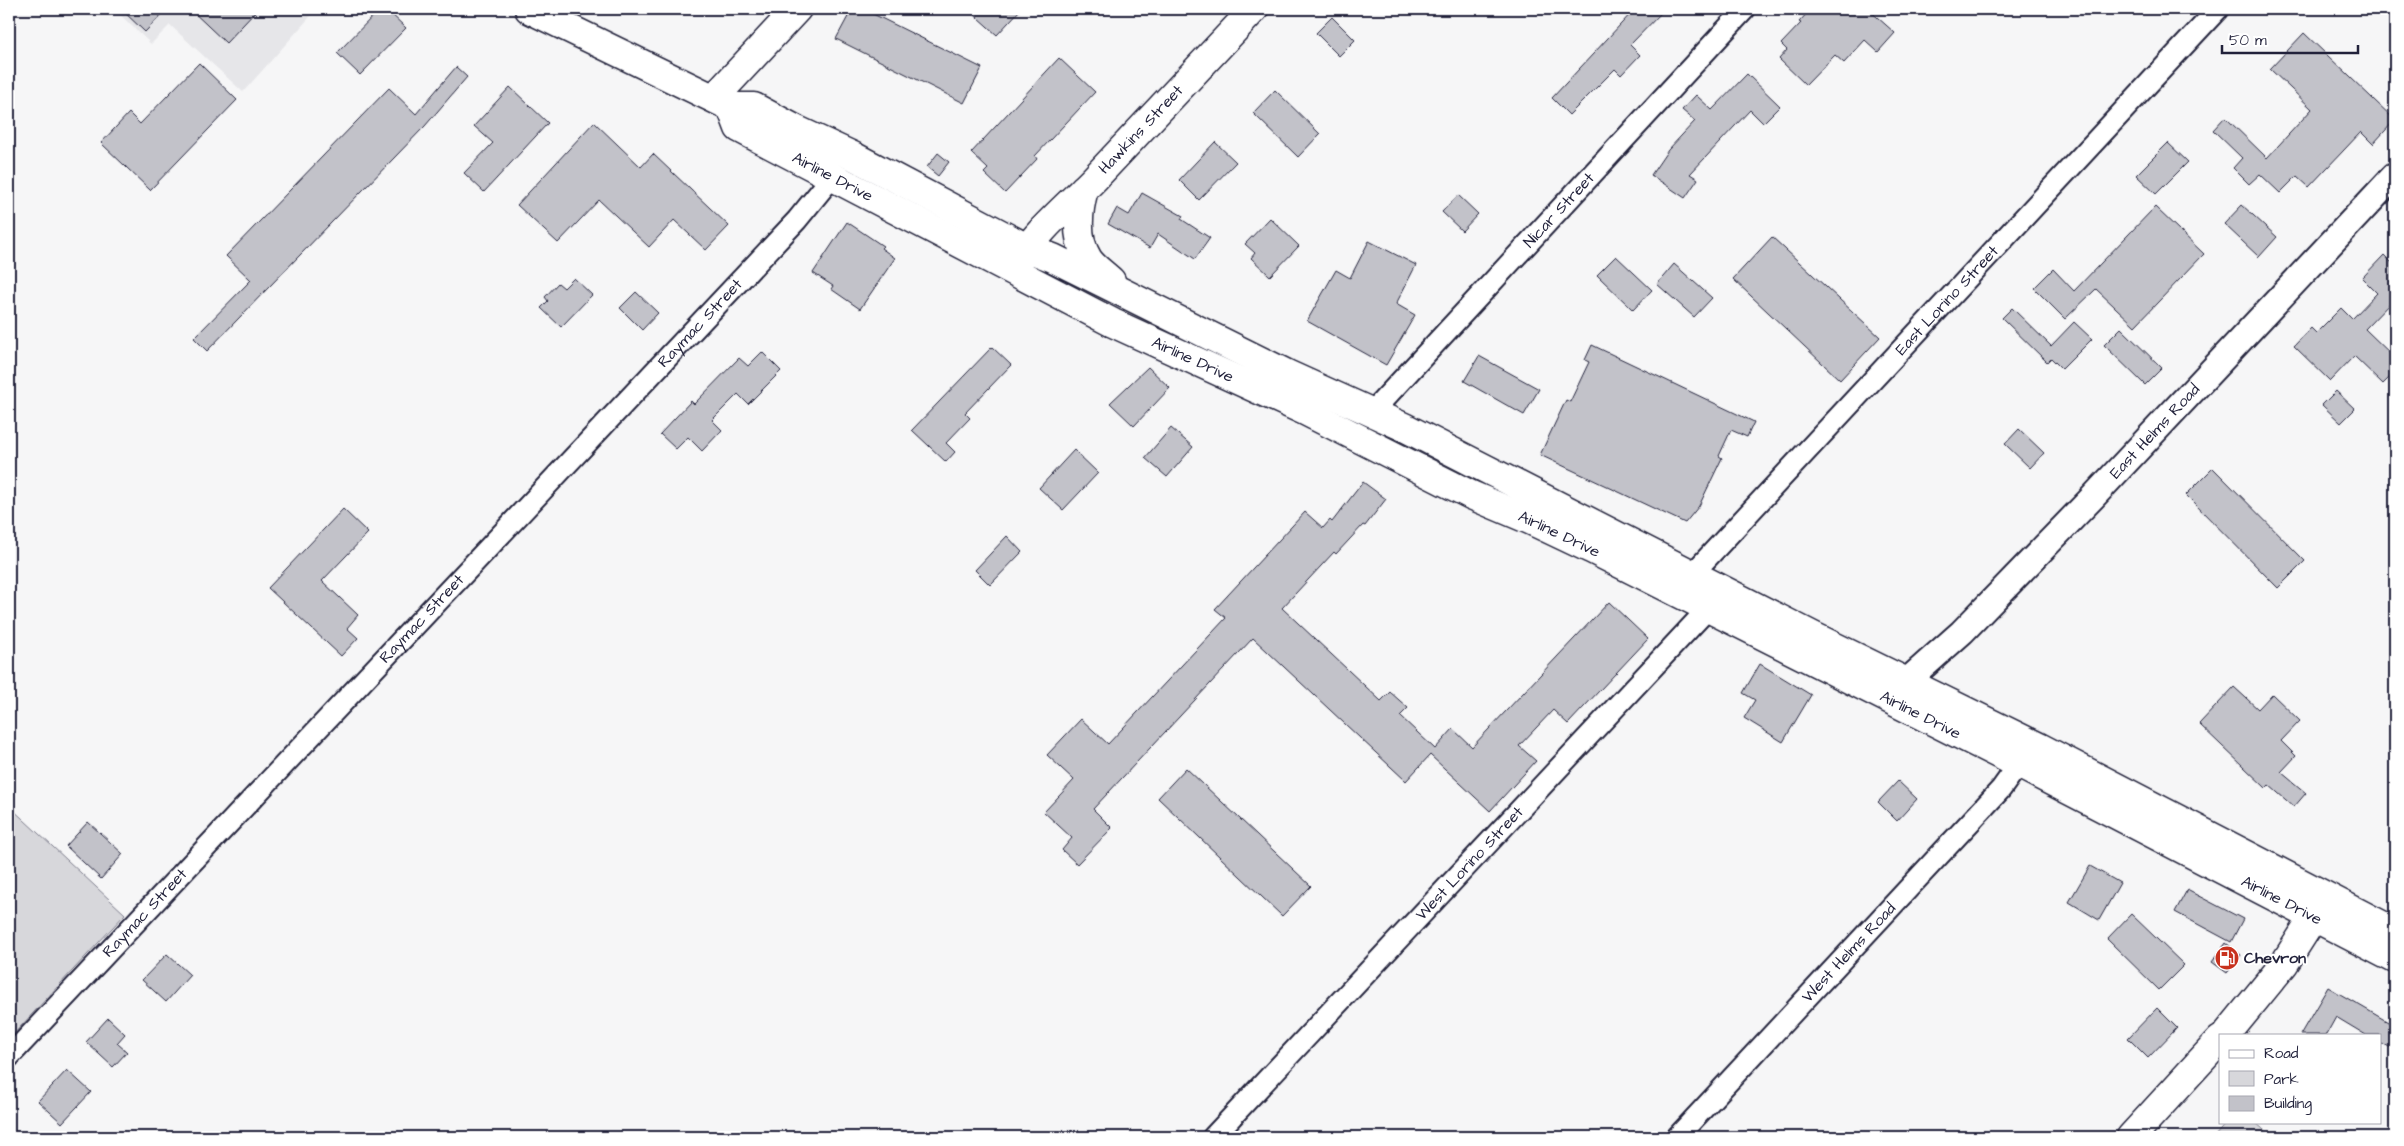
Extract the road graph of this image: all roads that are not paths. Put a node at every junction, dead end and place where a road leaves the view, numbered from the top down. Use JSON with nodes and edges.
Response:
{"nodes":[{"id":1,"x":529,"y":9,"type":"edge"},
{"id":2,"x":797,"y":9,"type":"edge"},
{"id":3,"x":1254,"y":9,"type":"edge"},
{"id":4,"x":1745,"y":9,"type":"edge"},
{"id":5,"x":2218,"y":9,"type":"edge"},
{"id":6,"x":722,"y":103,"type":"junction"},
{"id":7,"x":2395,"y":175,"type":"edge"},
{"id":8,"x":832,"y":177,"type":"junction"},
{"id":9,"x":1084,"y":189,"type":"junction"},
{"id":10,"x":1020,"y":259,"type":"junction"},
{"id":11,"x":1126,"y":296,"type":"junction"},
{"id":12,"x":1372,"y":412,"type":"junction"},
{"id":13,"x":1684,"y":583,"type":"junction"},
{"id":14,"x":1717,"y":599,"type":"junction"},
{"id":15,"x":1907,"y":681,"type":"junction"},
{"id":16,"x":2019,"y":764,"type":"junction"},
{"id":17,"x":2320,"y":908,"type":"junction"},
{"id":18,"x":2395,"y":932,"type":"edge"},
{"id":19,"x":2395,"y":959,"type":"edge"},
{"id":20,"x":2227,"y":1034,"type":"edge"},
{"id":21,"x":2219,"y":1041,"type":"edge"},
{"id":22,"x":9,"y":1057,"type":"edge"},
{"id":23,"x":1213,"y":1137,"type":"edge"},
{"id":24,"x":1677,"y":1137,"type":"edge"},
{"id":25,"x":2131,"y":1137,"type":"edge"}],
"edges":[{"from":1,"to":6,"type":"main road","name":"Airline Drive"},
{"from":2,"to":6,"type":"main road"},
{"from":3,"to":9,"type":"main road","name":"Hawkins Street"},
{"from":4,"to":12,"type":"street","name":"Nicar Street"},
{"from":5,"to":13,"type":"street","name":"East Lorino Street"},
{"from":6,"to":8,"type":"main road","name":"Airline Drive"},
{"from":6,"to":10,"type":"main road","name":"Airline Drive"},
{"from":7,"to":15,"type":"street","name":"East Helms Road"},
{"from":8,"to":10,"type":"main road","name":"Airline Drive"},
{"from":8,"to":22,"type":"street","name":"Raymac Street"},
{"from":9,"to":10,"type":"main road","name":"Hawkins Street"},
{"from":9,"to":11,"type":"main road"},
{"from":10,"to":11,"type":"main road","name":"Airline Drive"},
{"from":10,"to":13,"type":"main road","name":"Airline Drive"},
{"from":11,"to":12,"type":"main road","name":"Airline Drive"},
{"from":12,"to":13,"type":"main road","name":"Airline Drive"},
{"from":13,"to":14,"type":"main road","name":"Airline Drive"},
{"from":14,"to":15,"type":"main road","name":"Airline Drive"},
{"from":14,"to":16,"type":"main road","name":"Airline Drive"},
{"from":14,"to":23,"type":"street","name":"West Lorino Street"},
{"from":15,"to":17,"type":"main road","name":"Airline Drive"},
{"from":16,"to":17,"type":"main road","name":"Airline Drive"},
{"from":16,"to":24,"type":"street","name":"West Helms Road"},
{"from":17,"to":18,"type":"main road","name":"Airline Drive"},
{"from":17,"to":19,"type":"main road","name":"Airline Drive"},
{"from":17,"to":20,"type":"main road"},
{"from":21,"to":25,"type":"main road"}]}
